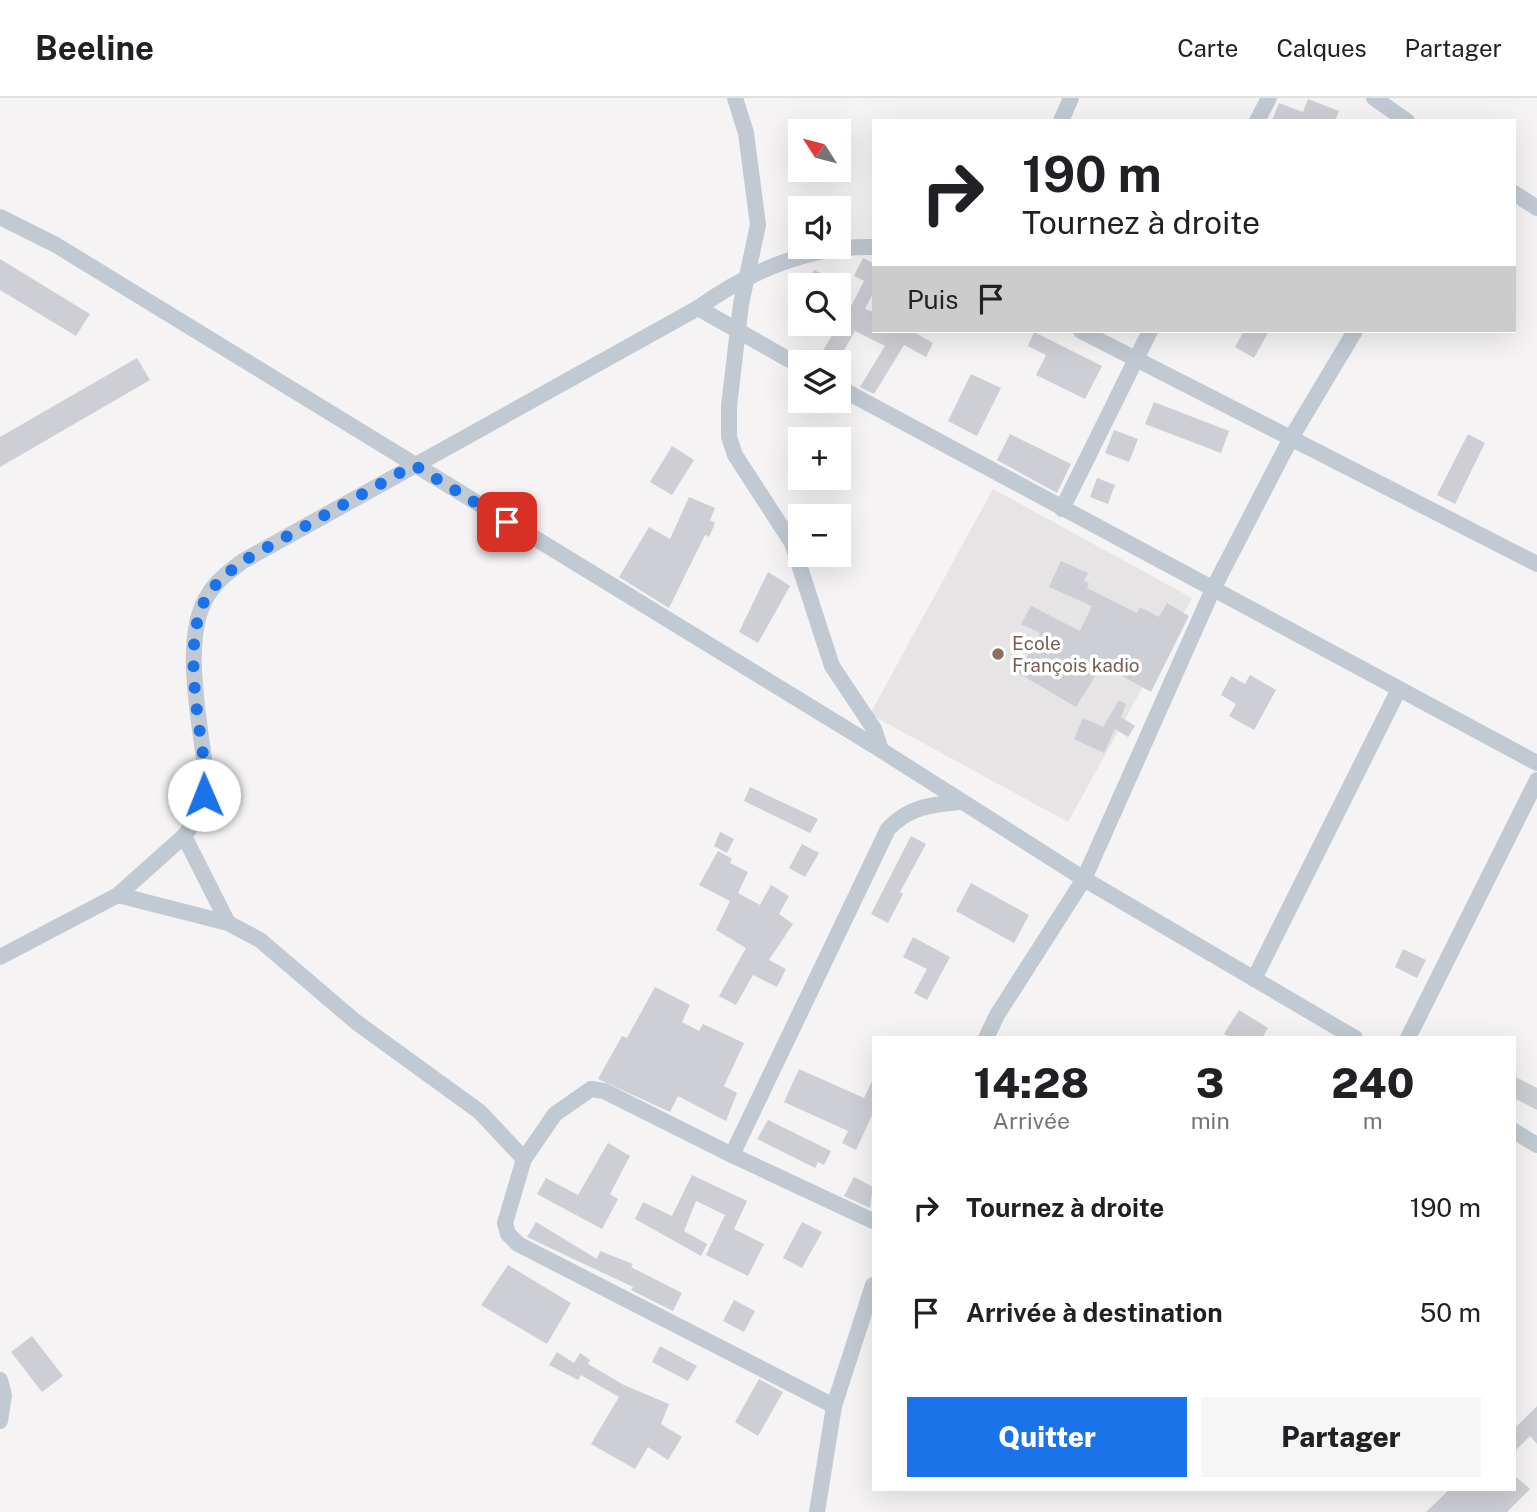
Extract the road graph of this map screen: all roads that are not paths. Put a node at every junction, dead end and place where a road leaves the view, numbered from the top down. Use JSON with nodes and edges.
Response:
{"nodes":[{"id":1,"x":736,"y":98,"type":"edge"},
{"id":2,"x":1071,"y":98,"type":"edge"},
{"id":3,"x":1269,"y":98,"type":"edge"},
{"id":4,"x":1374,"y":98,"type":"edge"},
{"id":5,"x":1062,"y":119,"type":"edge"},
{"id":6,"x":1258,"y":119,"type":"edge"},
{"id":7,"x":1404,"y":119,"type":"edge"},
{"id":8,"x":1516,"y":194,"type":"edge"},
{"id":9,"x":1537,"y":208,"type":"edge"},
{"id":10,"x":0,"y":217,"type":"edge"},
{"id":11,"x":872,"y":247,"type":"edge"},
{"id":12,"x":748,"y":275,"type":"junction"},
{"id":13,"x":698,"y":308,"type":"junction"},
{"id":14,"x":737,"y":332,"type":"junction"},
{"id":15,"x":1085,"y":333,"type":"edge"},
{"id":16,"x":1149,"y":333,"type":"edge"},
{"id":17,"x":1353,"y":333,"type":"edge"},
{"id":18,"x":1136,"y":359,"type":"junction"},
{"id":19,"x":788,"y":360,"type":"edge"},
{"id":20,"x":851,"y":394,"type":"edge"},
{"id":21,"x":1291,"y":438,"type":"junction"},
{"id":22,"x":414,"y":465,"type":"junction"},
{"id":23,"x":1062,"y":509,"type":"junction"},
{"id":24,"x":1537,"y":564,"type":"edge"},
{"id":25,"x":1213,"y":589,"type":"junction"},
{"id":26,"x":1399,"y":689,"type":"junction"},
{"id":27,"x":881,"y":750,"type":"junction"},
{"id":28,"x":1537,"y":763,"type":"edge"},
{"id":29,"x":1537,"y":780,"type":"edge"},
{"id":30,"x":959,"y":802,"type":"junction"},
{"id":31,"x":184,"y":836,"type":"junction"},
{"id":32,"x":1084,"y":879,"type":"junction"},
{"id":33,"x":118,"y":895,"type":"junction"},
{"id":34,"x":228,"y":923,"type":"junction"},
{"id":35,"x":0,"y":957,"type":"edge"},
{"id":36,"x":1254,"y":979,"type":"junction"},
{"id":37,"x":987,"y":1036,"type":"edge"},
{"id":38,"x":1352,"y":1036,"type":"edge"},
{"id":39,"x":1409,"y":1036,"type":"edge"},
{"id":40,"x":1516,"y":1132,"type":"edge"},
{"id":41,"x":1537,"y":1145,"type":"edge"},
{"id":42,"x":732,"y":1156,"type":"junction"},
{"id":43,"x":524,"y":1159,"type":"junction"},
{"id":44,"x":872,"y":1221,"type":"edge"},
{"id":45,"x":872,"y":1288,"type":"edge"},
{"id":46,"x":0,"y":1380,"type":"edge"},
{"id":47,"x":834,"y":1406,"type":"junction"},
{"id":48,"x":0,"y":1421,"type":"edge"},
{"id":49,"x":817,"y":1512,"type":"edge"}],
"edges":[{"from":1,"to":12,"type":"street"},
{"from":2,"to":5,"type":"street"},
{"from":3,"to":6,"type":"street"},
{"from":4,"to":7,"type":"street"},
{"from":8,"to":9,"type":"street"},
{"from":10,"to":22,"type":"street"},
{"from":11,"to":12,"type":"street"},
{"from":12,"to":13,"type":"street"},
{"from":12,"to":14,"type":"street"},
{"from":13,"to":14,"type":"street"},
{"from":13,"to":22,"type":"street"},
{"from":14,"to":19,"type":"street"},
{"from":14,"to":27,"type":"street"},
{"from":15,"to":18,"type":"street"},
{"from":16,"to":18,"type":"street"},
{"from":17,"to":21,"type":"street"},
{"from":18,"to":21,"type":"street"},
{"from":18,"to":23,"type":"street"},
{"from":20,"to":23,"type":"street"},
{"from":21,"to":24,"type":"street"},
{"from":21,"to":25,"type":"street"},
{"from":22,"to":27,"type":"street"},
{"from":22,"to":31,"type":"street"},
{"from":23,"to":25,"type":"street"},
{"from":25,"to":26,"type":"street"},
{"from":25,"to":32,"type":"street"},
{"from":26,"to":28,"type":"street"},
{"from":26,"to":36,"type":"street"},
{"from":27,"to":30,"type":"street"},
{"from":29,"to":39,"type":"street"},
{"from":30,"to":32,"type":"street"},
{"from":30,"to":42,"type":"street"},
{"from":31,"to":33,"type":"street"},
{"from":31,"to":34,"type":"street"},
{"from":32,"to":36,"type":"street"},
{"from":32,"to":37,"type":"street"},
{"from":33,"to":34,"type":"street"},
{"from":33,"to":35,"type":"street"},
{"from":34,"to":43,"type":"street"},
{"from":36,"to":38,"type":"street"},
{"from":40,"to":41,"type":"street"},
{"from":42,"to":43,"type":"street"},
{"from":42,"to":44,"type":"street"},
{"from":43,"to":47,"type":"street"},
{"from":45,"to":47,"type":"street"},
{"from":46,"to":48,"type":"street"},
{"from":47,"to":49,"type":"street"}]}
